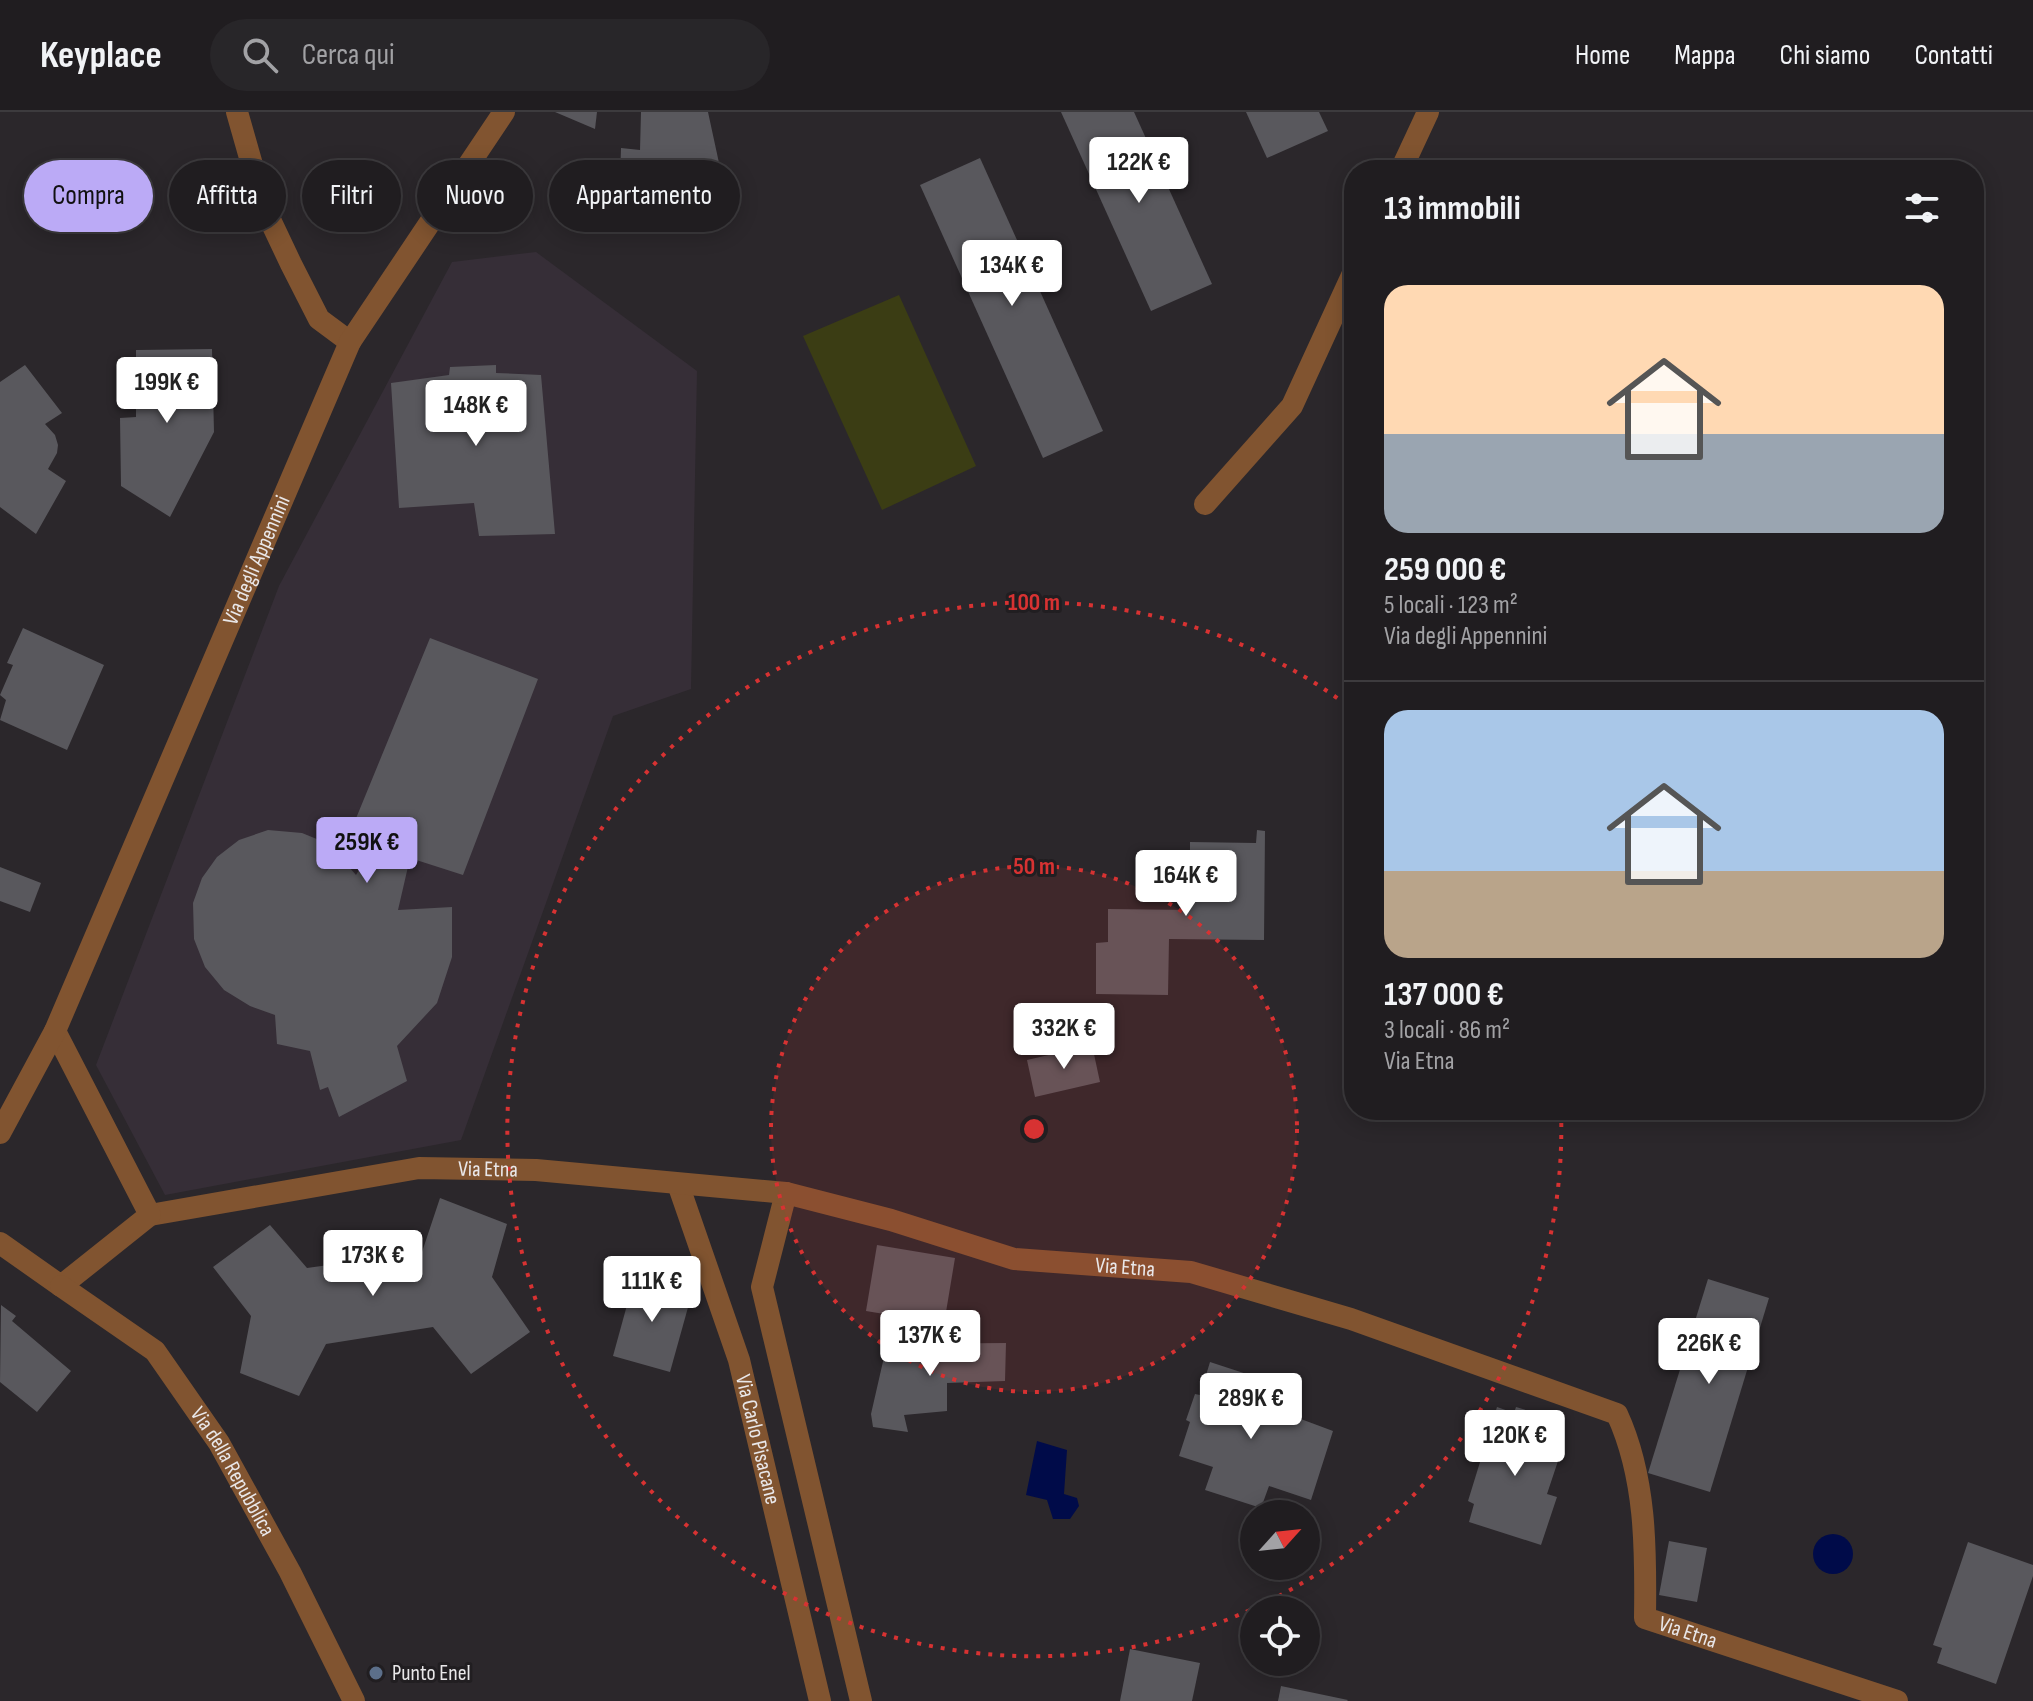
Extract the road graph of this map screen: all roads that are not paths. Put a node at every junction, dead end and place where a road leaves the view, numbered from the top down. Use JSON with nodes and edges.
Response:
{"nodes":[{"id":1,"x":237,"y":112,"type":"edge"},
{"id":2,"x":504,"y":112,"type":"edge"},
{"id":3,"x":1428,"y":112,"type":"edge"},
{"id":4,"x":1406,"y":160,"type":"edge"},
{"id":5,"x":1344,"y":293,"type":"edge"},
{"id":6,"x":350,"y":342,"type":"junction"},
{"id":7,"x":1205,"y":504,"type":"dead end"},
{"id":8,"x":55,"y":1031,"type":"junction"},
{"id":9,"x":0,"y":1133,"type":"edge"},
{"id":10,"x":678,"y":1184,"type":"junction"},
{"id":11,"x":786,"y":1193,"type":"junction"},
{"id":12,"x":150,"y":1215,"type":"junction"},
{"id":13,"x":0,"y":1243,"type":"edge"},
{"id":14,"x":61,"y":1286,"type":"junction"},
{"id":15,"x":354,"y":1701,"type":"edge"},
{"id":16,"x":820,"y":1701,"type":"edge"},
{"id":17,"x":861,"y":1701,"type":"edge"},
{"id":18,"x":1897,"y":1701,"type":"edge"}],
"edges":[{"from":1,"to":6,"type":"street"},
{"from":2,"to":6,"type":"street","name":"Via degli Appennini"},
{"from":3,"to":4,"type":"street"},
{"from":5,"to":7,"type":"street"},
{"from":6,"to":8,"type":"street","name":"Via degli Appennini"},
{"from":8,"to":9,"type":"street","name":"Via degli Appennini"},
{"from":8,"to":12,"type":"street"},
{"from":10,"to":11,"type":"street","name":"Via Etna"},
{"from":10,"to":12,"type":"street","name":"Via Etna"},
{"from":10,"to":16,"type":"street","name":"Via Carlo Pisacane"},
{"from":11,"to":17,"type":"street","name":"Via Carlo Pisacane"},
{"from":11,"to":18,"type":"street","name":"Via Etna"},
{"from":12,"to":14,"type":"street"},
{"from":13,"to":14,"type":"street","name":"Via della Repubblica"},
{"from":14,"to":15,"type":"street","name":"Via della Repubblica"}]}
